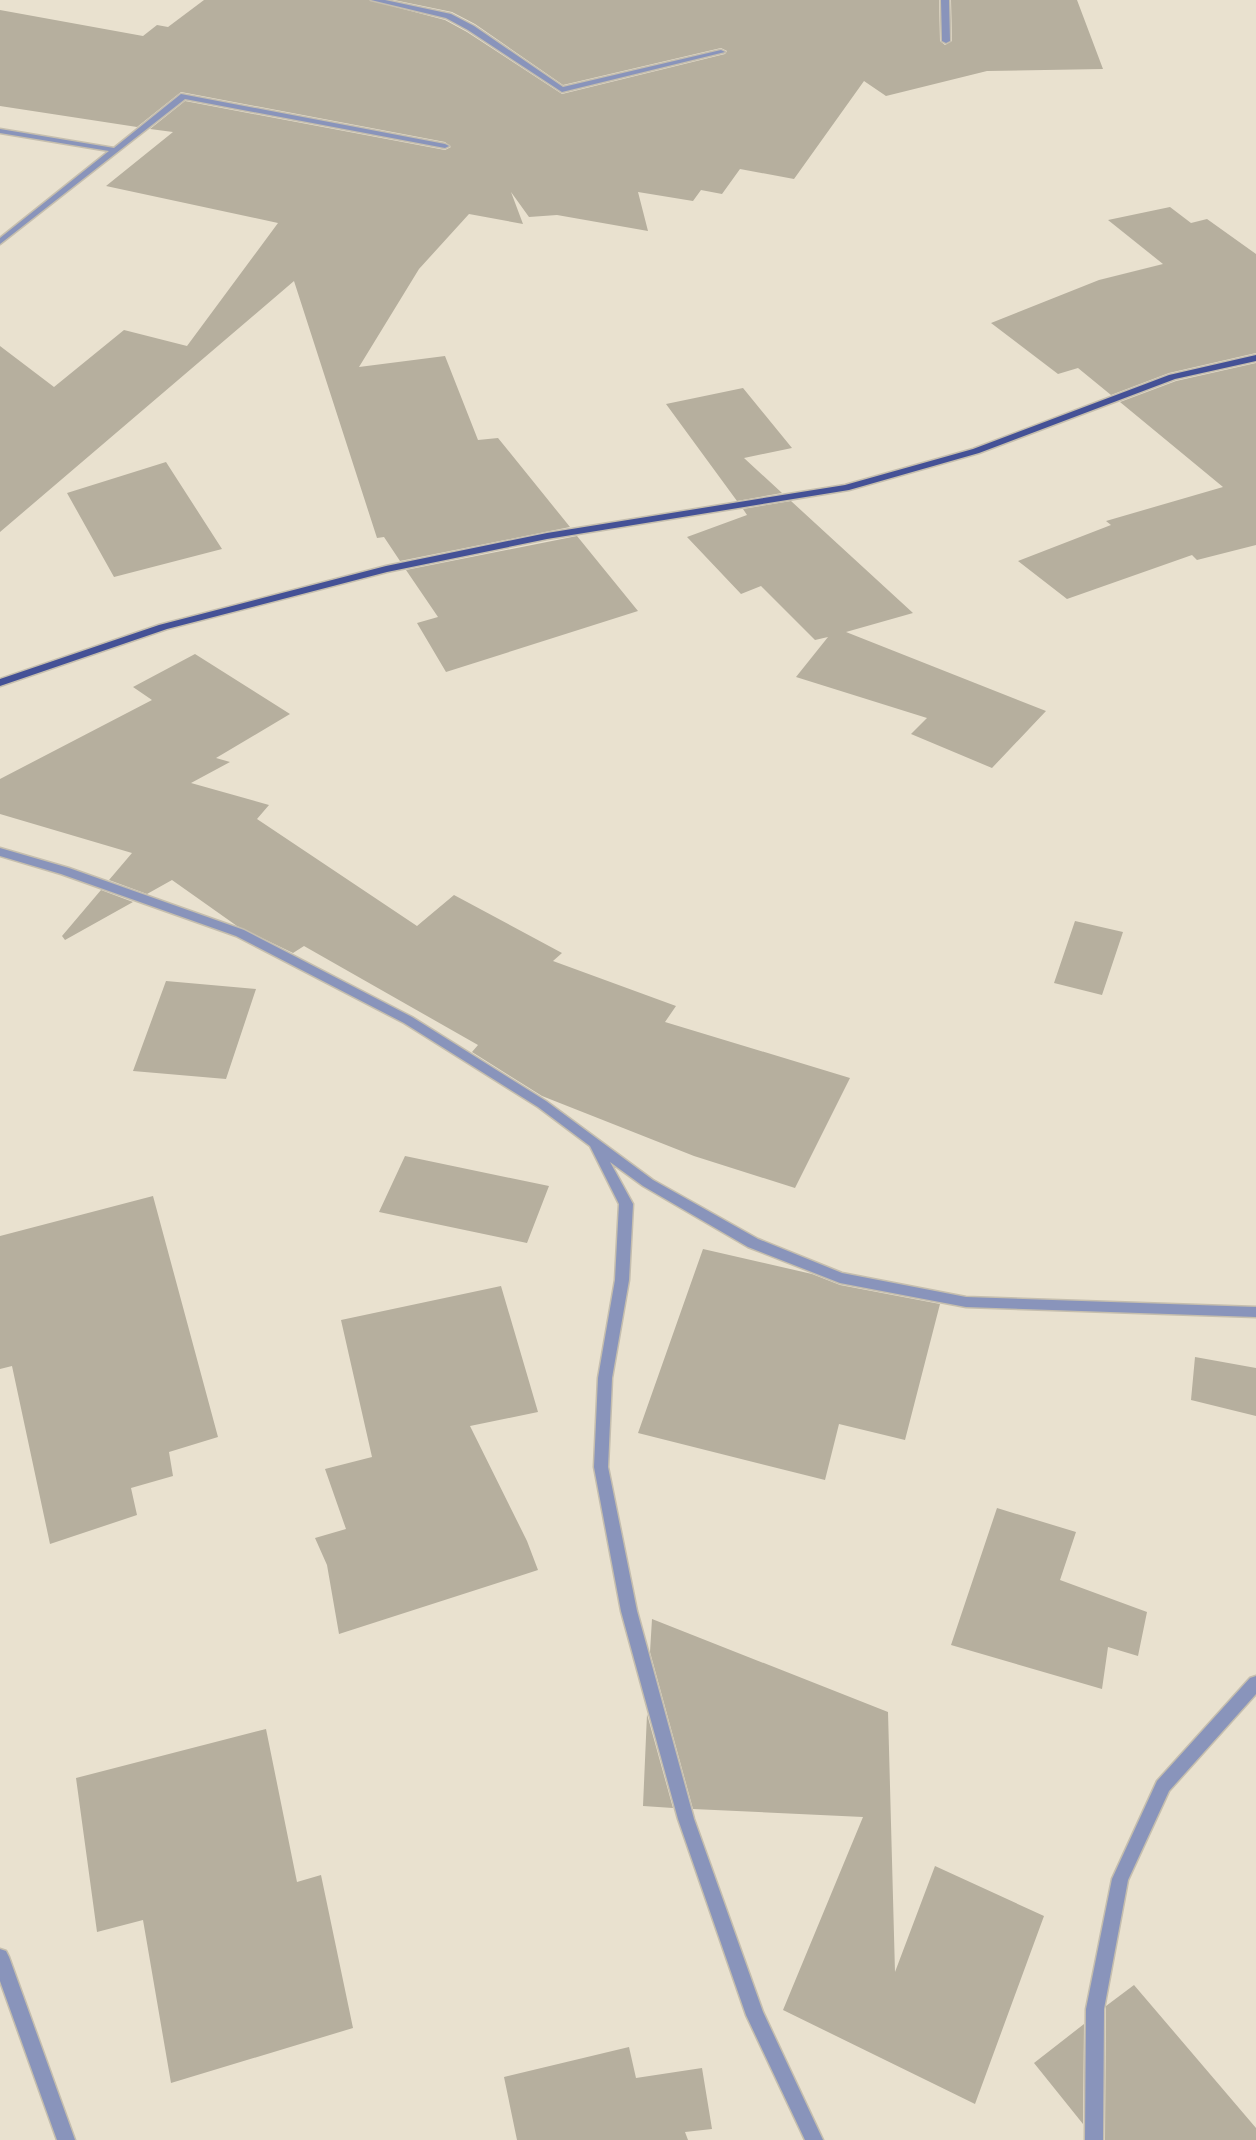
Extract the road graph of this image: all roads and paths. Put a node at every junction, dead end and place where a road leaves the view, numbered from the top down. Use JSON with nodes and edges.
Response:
{"nodes":[{"id":1,"x":375,"y":0,"type":"edge"},
{"id":2,"x":945,"y":0,"type":"edge"},
{"id":3,"x":946,"y":41,"type":"dead end"},
{"id":4,"x":721,"y":52,"type":"dead end"},
{"id":5,"x":0,"y":131,"type":"edge"},
{"id":6,"x":445,"y":146,"type":"dead end"},
{"id":7,"x":115,"y":150,"type":"junction"},
{"id":8,"x":0,"y":242,"type":"edge"},
{"id":9,"x":1256,"y":358,"type":"edge"},
{"id":10,"x":0,"y":683,"type":"edge"},
{"id":11,"x":0,"y":852,"type":"edge"},
{"id":12,"x":594,"y":1143,"type":"junction"},
{"id":13,"x":1256,"y":1312,"type":"edge"},
{"id":14,"x":1256,"y":1683,"type":"edge"},
{"id":15,"x":0,"y":1957,"type":"edge"},
{"id":16,"x":66,"y":2140,"type":"edge"},
{"id":17,"x":814,"y":2140,"type":"edge"},
{"id":18,"x":1094,"y":2140,"type":"edge"}],
"edges":[{"from":1,"to":4,"type":"street"},
{"from":2,"to":3,"type":"street"},
{"from":5,"to":7,"type":"street"},
{"from":6,"to":7,"type":"street"},
{"from":7,"to":8,"type":"street"},
{"from":9,"to":10,"type":"main road"},
{"from":11,"to":12,"type":"street"},
{"from":12,"to":13,"type":"street"},
{"from":12,"to":17,"type":"street"},
{"from":14,"to":18,"type":"street"},
{"from":15,"to":16,"type":"street"}]}
